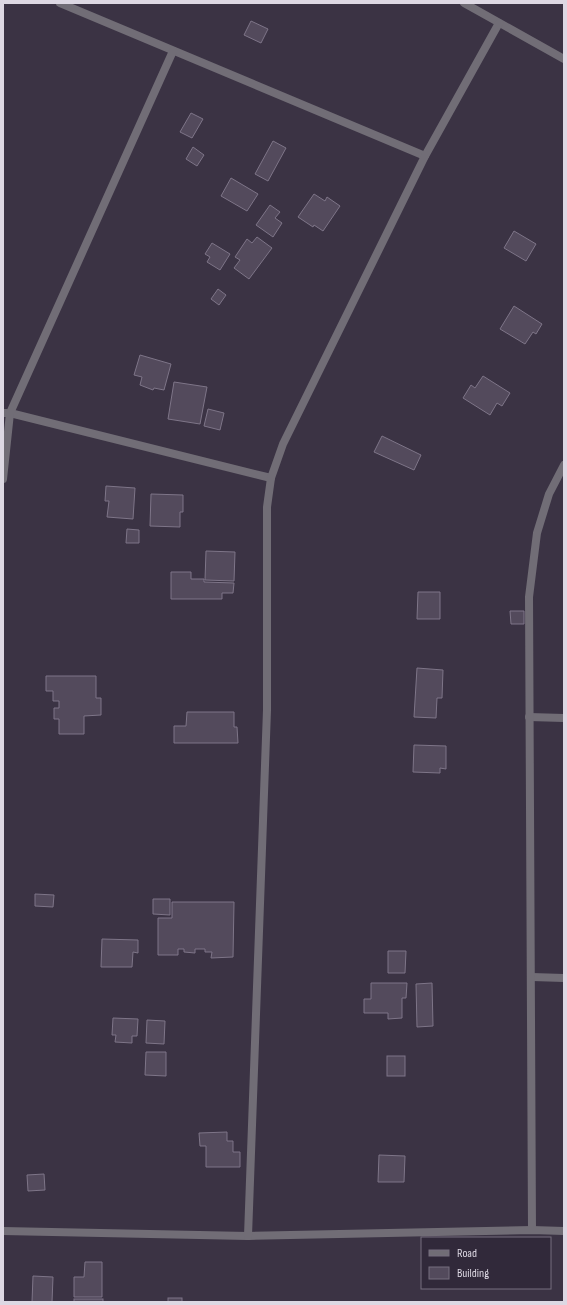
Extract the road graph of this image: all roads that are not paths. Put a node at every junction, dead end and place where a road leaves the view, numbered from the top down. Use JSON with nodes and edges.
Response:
{"nodes":[{"id":1,"x":60,"y":3,"type":"edge"},
{"id":2,"x":464,"y":3,"type":"edge"},
{"id":3,"x":498,"y":23,"type":"junction"},
{"id":4,"x":173,"y":51,"type":"junction"},
{"id":5,"x":564,"y":59,"type":"edge"},
{"id":6,"x":425,"y":156,"type":"junction"},
{"id":7,"x":6,"y":413,"type":"edge"},
{"id":8,"x":564,"y":465,"type":"edge"},
{"id":9,"x":271,"y":478,"type":"junction"},
{"id":10,"x":3,"y":479,"type":"edge"},
{"id":11,"x":529,"y":717,"type":"junction"},
{"id":12,"x":564,"y":718,"type":"edge"},
{"id":13,"x":532,"y":977,"type":"junction"},
{"id":14,"x":564,"y":978,"type":"edge"},
{"id":15,"x":532,"y":1230,"type":"junction"},
{"id":16,"x":3,"y":1231,"type":"edge"},
{"id":17,"x":564,"y":1231,"type":"edge"},
{"id":18,"x":248,"y":1236,"type":"junction"}],
"edges":[{"from":1,"to":4,"type":"street"},
{"from":2,"to":3,"type":"street"},
{"from":3,"to":5,"type":"street"},
{"from":3,"to":6,"type":"street"},
{"from":4,"to":6,"type":"street"},
{"from":4,"to":7,"type":"street"},
{"from":6,"to":9,"type":"street"},
{"from":7,"to":9,"type":"street"},
{"from":7,"to":10,"type":"street"},
{"from":8,"to":11,"type":"street"},
{"from":9,"to":18,"type":"street"},
{"from":11,"to":12,"type":"street"},
{"from":11,"to":13,"type":"street"},
{"from":13,"to":14,"type":"street"},
{"from":13,"to":15,"type":"street"},
{"from":15,"to":17,"type":"street"},
{"from":15,"to":18,"type":"street"},
{"from":16,"to":18,"type":"street"}]}
